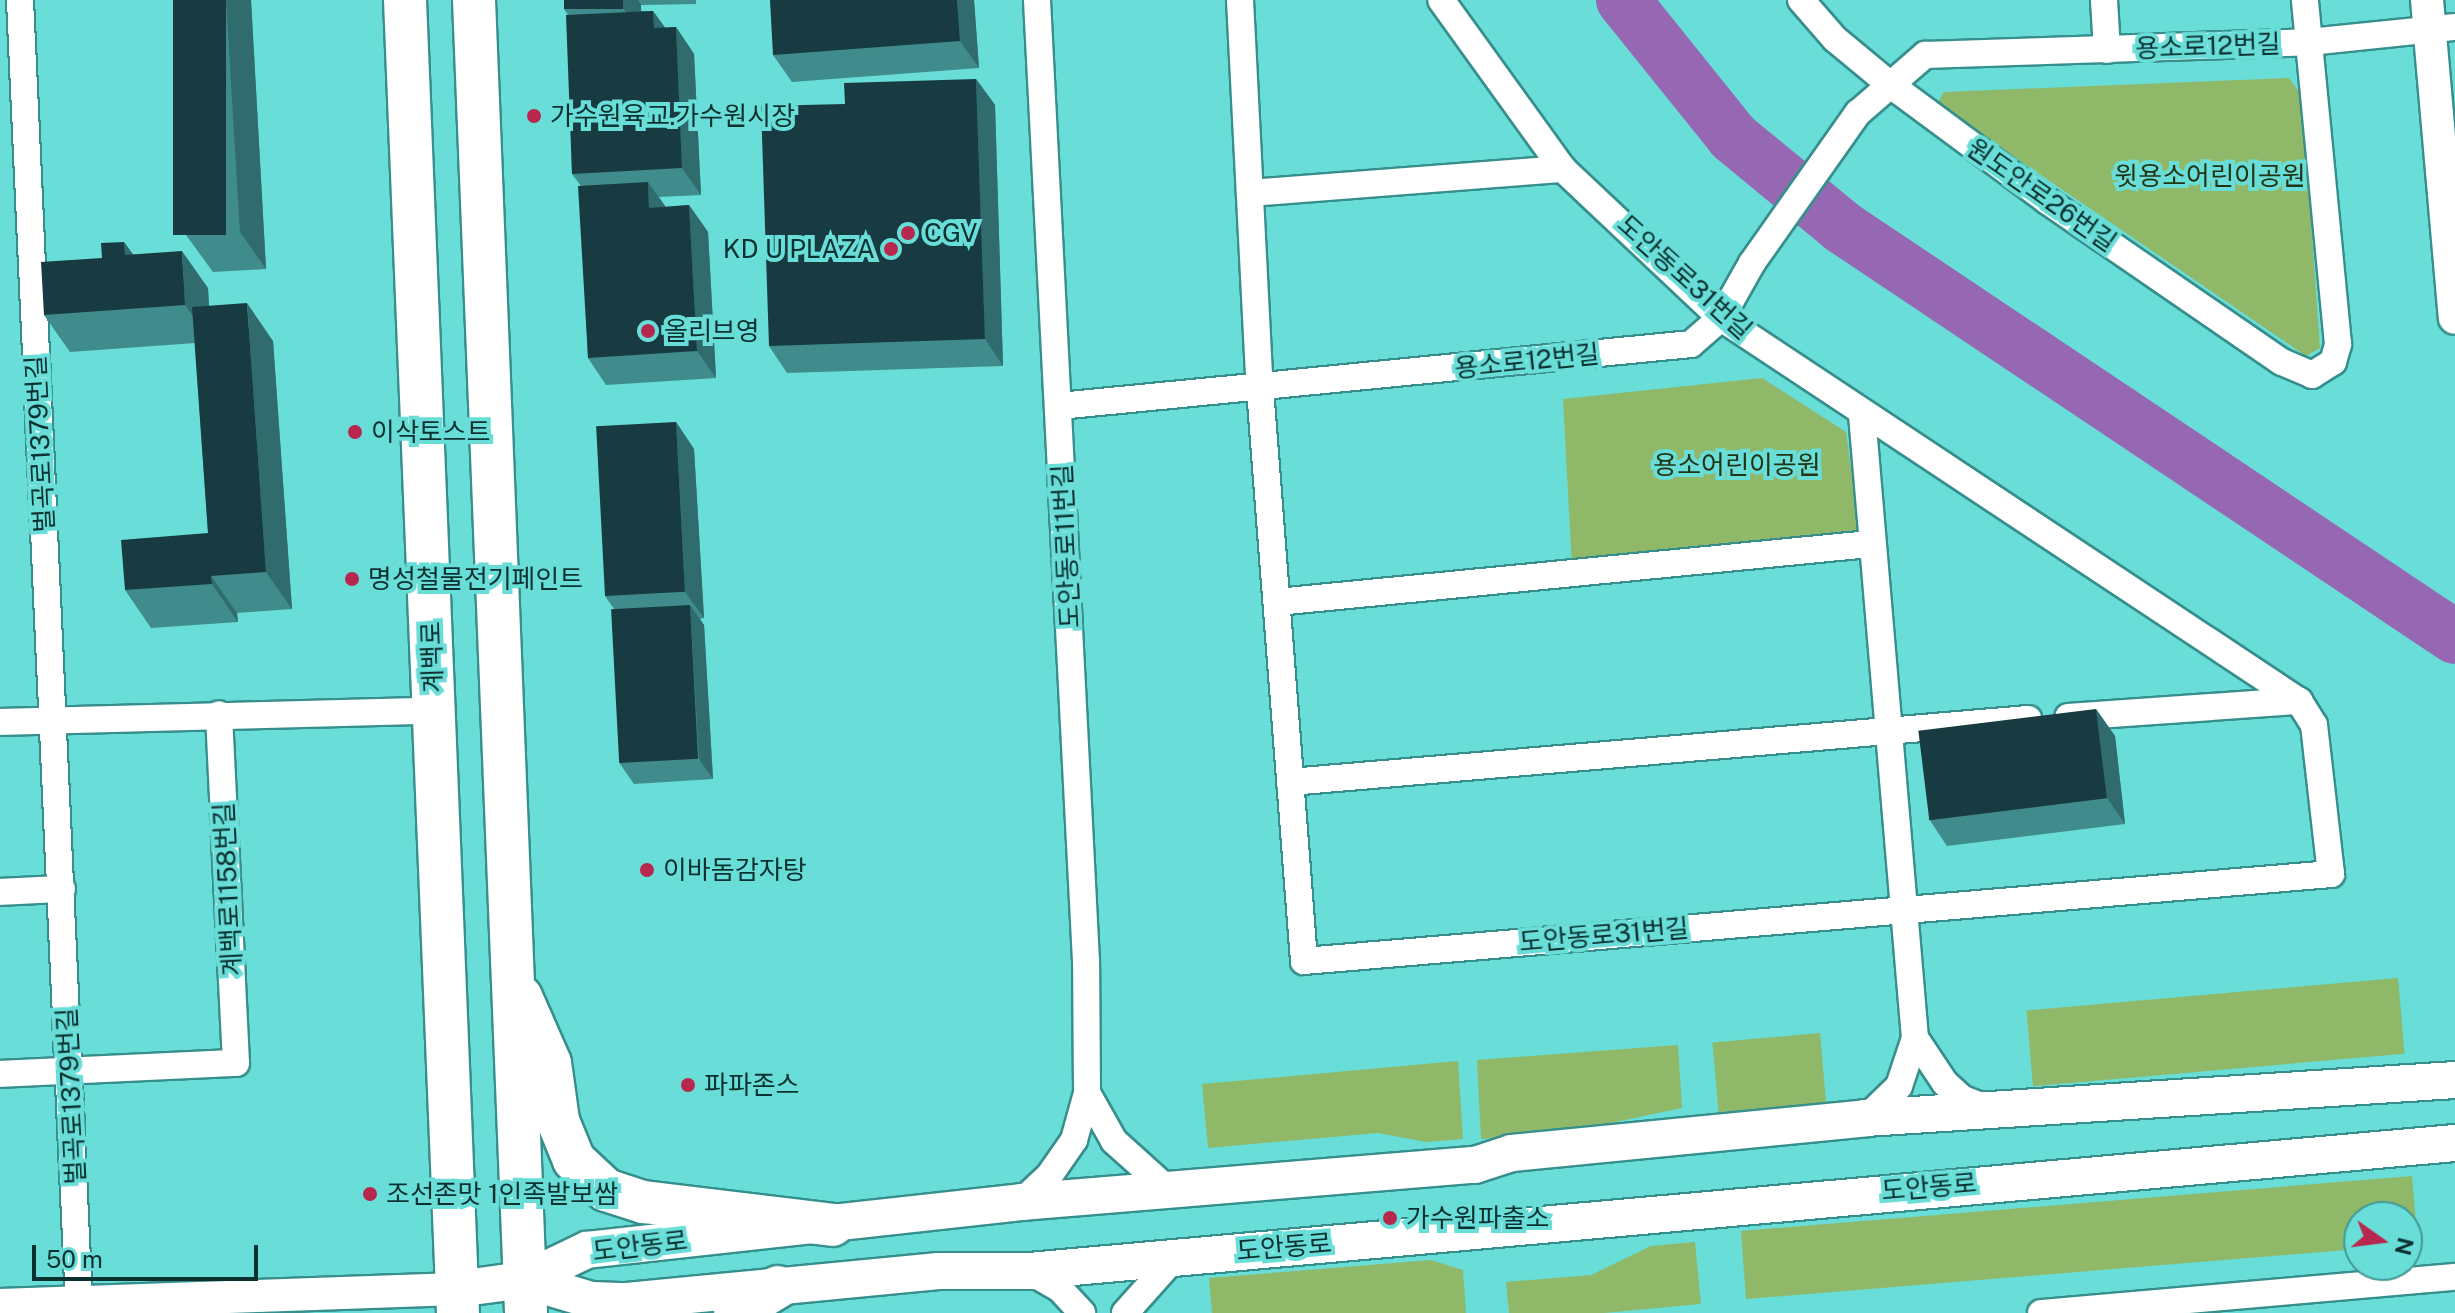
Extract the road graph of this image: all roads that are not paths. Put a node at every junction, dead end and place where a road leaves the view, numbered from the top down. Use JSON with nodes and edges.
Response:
{"nodes":[{"id":1,"x":20,"y":0,"type":"edge"},
{"id":2,"x":405,"y":0,"type":"edge"},
{"id":3,"x":474,"y":0,"type":"edge"},
{"id":4,"x":1037,"y":0,"type":"edge"},
{"id":5,"x":1240,"y":0,"type":"edge"},
{"id":6,"x":1441,"y":0,"type":"edge"},
{"id":7,"x":1801,"y":0,"type":"edge"},
{"id":8,"x":2104,"y":0,"type":"edge"},
{"id":9,"x":2305,"y":0,"type":"edge"},
{"id":10,"x":2438,"y":19,"type":"edge"},
{"id":11,"x":2309,"y":42,"type":"junction"},
{"id":12,"x":2107,"y":50,"type":"junction"},
{"id":13,"x":1888,"y":83,"type":"junction"},
{"id":14,"x":1563,"y":169,"type":"junction"},
{"id":15,"x":1250,"y":193,"type":"junction"},
{"id":16,"x":1721,"y":318,"type":"junction"},
{"id":17,"x":2455,"y":318,"type":"edge"},
{"id":18,"x":1260,"y":389,"type":"junction"},
{"id":19,"x":1059,"y":406,"type":"junction"},
{"id":20,"x":1862,"y":415,"type":"junction"},
{"id":21,"x":1870,"y":544,"type":"junction"},
{"id":22,"x":1277,"y":602,"type":"junction"},
{"id":23,"x":2299,"y":701,"type":"junction"},
{"id":24,"x":434,"y":711,"type":"junction"},
{"id":25,"x":219,"y":714,"type":"junction"},
{"id":26,"x":53,"y":720,"type":"junction"},
{"id":27,"x":0,"y":722,"type":"edge"},
{"id":28,"x":1888,"y":729,"type":"junction"},
{"id":29,"x":1290,"y":782,"type":"junction"},
{"id":30,"x":62,"y":889,"type":"junction"},
{"id":31,"x":0,"y":892,"type":"edge"},
{"id":32,"x":1903,"y":909,"type":"junction"},
{"id":33,"x":513,"y":982,"type":"junction"},
{"id":34,"x":1915,"y":1038,"type":"junction"},
{"id":35,"x":70,"y":1071,"type":"junction"},
{"id":36,"x":0,"y":1074,"type":"edge"},
{"id":37,"x":2455,"y":1080,"type":"edge"},
{"id":38,"x":1087,"y":1093,"type":"junction"},
{"id":39,"x":1991,"y":1110,"type":"junction"},
{"id":40,"x":1866,"y":1118,"type":"junction"},
{"id":41,"x":2455,"y":1143,"type":"edge"},
{"id":42,"x":1165,"y":1187,"type":"junction"},
{"id":43,"x":1021,"y":1202,"type":"junction"},
{"id":44,"x":833,"y":1225,"type":"junction"},
{"id":45,"x":1175,"y":1257,"type":"junction"},
{"id":46,"x":1029,"y":1271,"type":"junction"},
{"id":47,"x":2455,"y":1277,"type":"edge"},
{"id":48,"x":778,"y":1287,"type":"junction"},
{"id":49,"x":525,"y":1296,"type":"edge"},
{"id":50,"x":458,"y":1301,"type":"edge"},
{"id":51,"x":79,"y":1302,"type":"junction"},
{"id":52,"x":0,"y":1305,"type":"edge"},
{"id":53,"x":216,"y":1306,"type":"edge"},
{"id":54,"x":2170,"y":1308,"type":"edge"},
{"id":55,"x":735,"y":1313,"type":"edge"},
{"id":56,"x":1082,"y":1313,"type":"edge"},
{"id":57,"x":1125,"y":1313,"type":"edge"},
{"id":58,"x":2041,"y":1313,"type":"edge"}],
"edges":[{"from":1,"to":26,"type":"street","name":"벌곡로1379번길"},
{"from":2,"to":24,"type":"main road","name":"계백로"},
{"from":3,"to":33,"type":"main road"},
{"from":4,"to":19,"type":"street","name":"도안동로11번길"},
{"from":5,"to":15,"type":"street"},
{"from":6,"to":14,"type":"street","name":"도안동로31번길"},
{"from":7,"to":13,"type":"street","name":"원도안로26번길"},
{"from":8,"to":12,"type":"street","name":"용소로12번길"},
{"from":9,"to":11,"type":"street","name":"용소로12번길"},
{"from":10,"to":11,"type":"street","name":"용소로12번길"},
{"from":10,"to":17,"type":"street"},
{"from":11,"to":12,"type":"street","name":"용소로12번길"},
{"from":11,"to":13,"type":"street","name":"원도안로26번길"},
{"from":12,"to":13,"type":"street","name":"용소로12번길"},
{"from":13,"to":16,"type":"street","name":"용소로12번길"},
{"from":14,"to":15,"type":"street"},
{"from":14,"to":16,"type":"street","name":"도안동로31번길"},
{"from":15,"to":18,"type":"street"},
{"from":16,"to":18,"type":"street","name":"용소로12번길"},
{"from":16,"to":20,"type":"street","name":"도안동로31번길"},
{"from":18,"to":19,"type":"street","name":"용소로12번길"},
{"from":18,"to":22,"type":"street"},
{"from":19,"to":38,"type":"street","name":"도안동로11번길"},
{"from":20,"to":21,"type":"street"},
{"from":20,"to":23,"type":"street","name":"도안동로31번길"},
{"from":21,"to":22,"type":"street"},
{"from":21,"to":28,"type":"street"},
{"from":22,"to":29,"type":"street"},
{"from":23,"to":28,"type":"street"},
{"from":23,"to":32,"type":"street","name":"도안동로31번길"},
{"from":24,"to":25,"type":"street"},
{"from":24,"to":50,"type":"main road","name":"계백로"},
{"from":25,"to":26,"type":"street"},
{"from":25,"to":35,"type":"street","name":"계백로1158번길"},
{"from":26,"to":27,"type":"street"},
{"from":26,"to":30,"type":"street","name":"벌곡로1379번길"},
{"from":28,"to":29,"type":"street"},
{"from":28,"to":32,"type":"street"},
{"from":29,"to":32,"type":"street","name":"도안동로31번길"},
{"from":30,"to":31,"type":"street"},
{"from":30,"to":35,"type":"street","name":"벌곡로1379번길"},
{"from":32,"to":34,"type":"street"},
{"from":33,"to":44,"type":"main road"},
{"from":33,"to":49,"type":"main road"},
{"from":34,"to":39,"type":"street"},
{"from":34,"to":40,"type":"street"},
{"from":35,"to":36,"type":"street"},
{"from":35,"to":51,"type":"street","name":"벌곡로1379번길"},
{"from":37,"to":39,"type":"main road","name":"도안동로"},
{"from":38,"to":42,"type":"street"},
{"from":38,"to":43,"type":"street"},
{"from":39,"to":40,"type":"main road","name":"도안동로"},
{"from":40,"to":42,"type":"main road","name":"도안동로"},
{"from":41,"to":45,"type":"main road","name":"도안동로"},
{"from":42,"to":43,"type":"main road","name":"도안동로"},
{"from":43,"to":44,"type":"main road","name":"도안동로"},
{"from":44,"to":49,"type":"main road","name":"도안동로"},
{"from":45,"to":46,"type":"main road","name":"도안동로"},
{"from":45,"to":57,"type":"street"},
{"from":46,"to":48,"type":"main road","name":"도안동로"},
{"from":46,"to":56,"type":"street"},
{"from":47,"to":54,"type":"street"},
{"from":48,"to":49,"type":"main road","name":"도안동로"},
{"from":48,"to":55,"type":"main road"},
{"from":49,"to":50,"type":"main road"},
{"from":50,"to":53,"type":"street"},
{"from":51,"to":52,"type":"street"},
{"from":51,"to":53,"type":"street"},
{"from":54,"to":58,"type":"street"}]}
